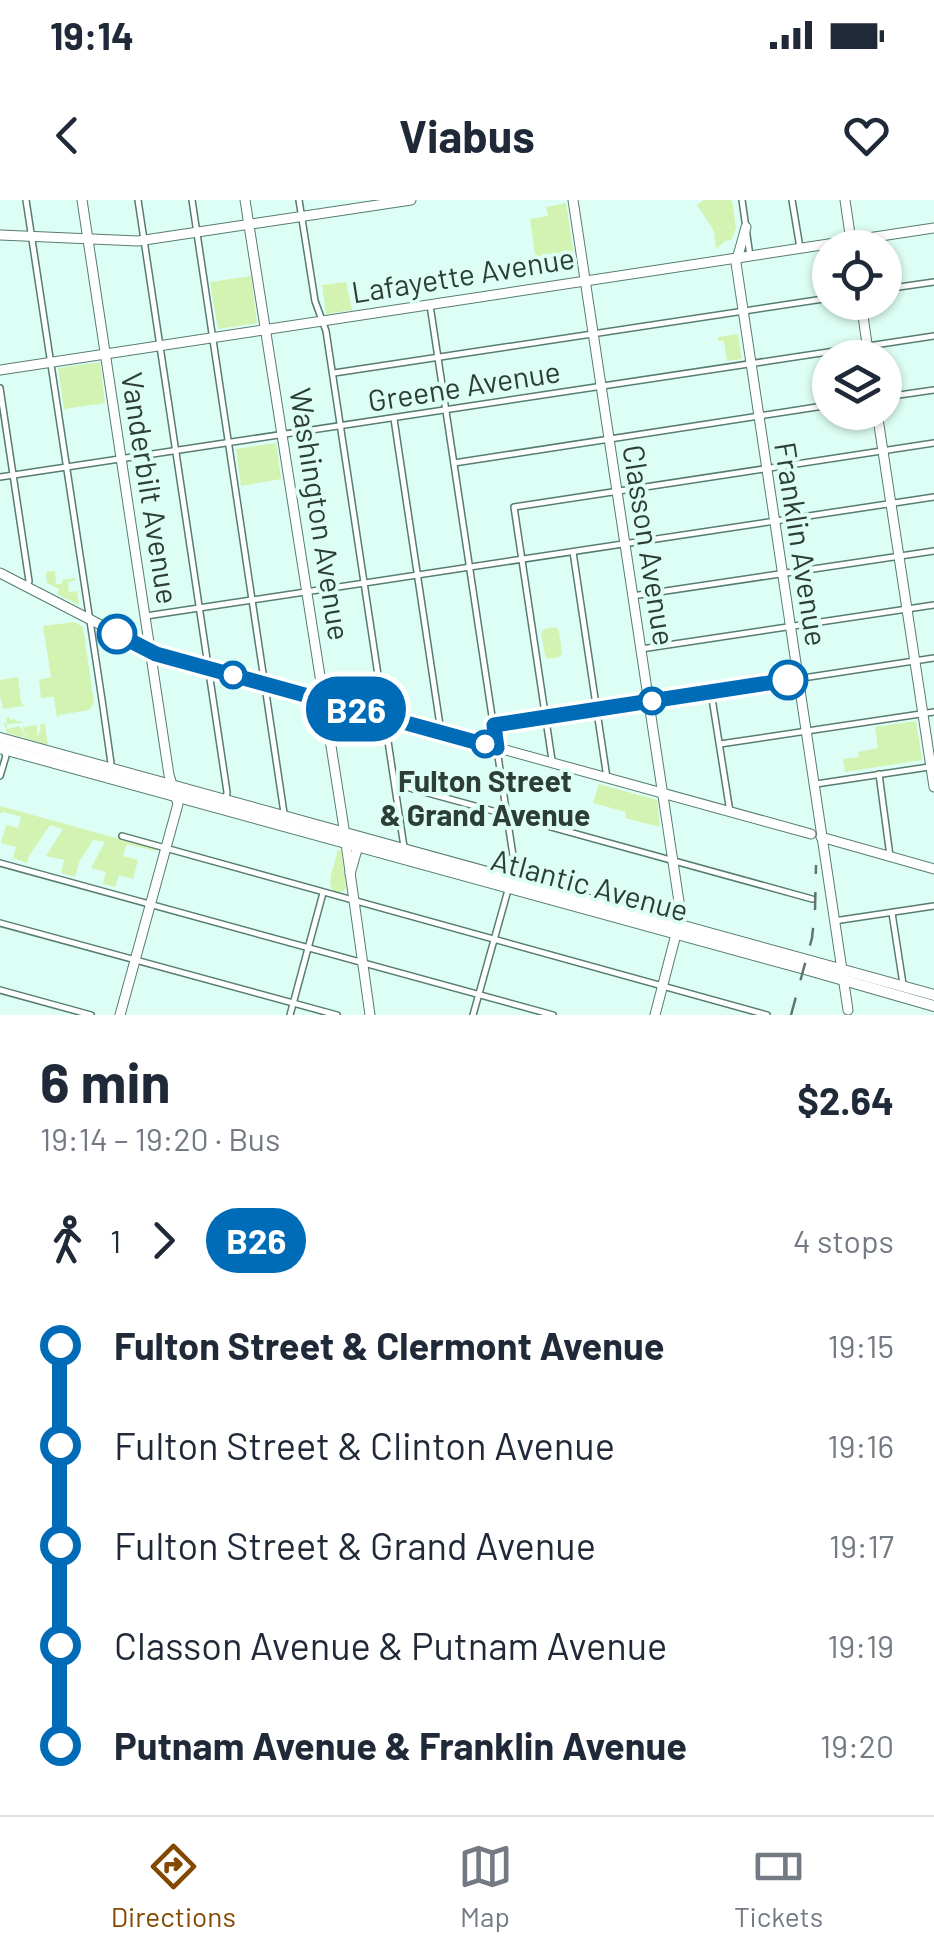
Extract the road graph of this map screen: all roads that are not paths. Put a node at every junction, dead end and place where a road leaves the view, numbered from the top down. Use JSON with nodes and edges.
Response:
{"nodes":[{"id":1,"x":26,"y":200,"type":"edge"},
{"id":2,"x":82,"y":200,"type":"edge"},
{"id":3,"x":138,"y":200,"type":"edge"},
{"id":4,"x":192,"y":200,"type":"edge"},
{"id":5,"x":245,"y":200,"type":"edge"},
{"id":6,"x":299,"y":200,"type":"edge"},
{"id":7,"x":411,"y":200,"type":"edge"},
{"id":8,"x":572,"y":200,"type":"edge"},
{"id":9,"x":742,"y":200,"type":"edge"},
{"id":10,"x":792,"y":200,"type":"edge"},
{"id":11,"x":845,"y":200,"type":"edge"},
{"id":12,"x":302,"y":216,"type":"junction"},
{"id":13,"x":250,"y":224,"type":"junction"},
{"id":14,"x":746,"y":226,"type":"junction"},
{"id":15,"x":934,"y":228,"type":"edge"},
{"id":16,"x":850,"y":230,"type":"edge"},
{"id":17,"x":196,"y":232,"type":"junction"},
{"id":18,"x":902,"y":234,"type":"edge"},
{"id":19,"x":0,"y":235,"type":"edge"},
{"id":20,"x":32,"y":236,"type":"junction"},
{"id":21,"x":88,"y":239,"type":"junction"},
{"id":22,"x":144,"y":240,"type":"junction"},
{"id":23,"x":812,"y":247,"type":"edge"},
{"id":24,"x":800,"y":248,"type":"junction"},
{"id":25,"x":750,"y":256,"type":"junction"},
{"id":26,"x":738,"y":258,"type":"junction"},
{"id":27,"x":584,"y":282,"type":"junction"},
{"id":28,"x":934,"y":282,"type":"edge"},
{"id":29,"x":902,"y":287,"type":"edge"},
{"id":30,"x":812,"y":301,"type":"edge"},
{"id":31,"x":430,"y":304,"type":"junction"},
{"id":32,"x":742,"y":311,"type":"junction"},
{"id":33,"x":322,"y":321,"type":"junction"},
{"id":34,"x":267,"y":330,"type":"junction"},
{"id":35,"x":593,"y":334,"type":"junction"},
{"id":36,"x":934,"y":336,"type":"edge"},
{"id":37,"x":212,"y":338,"type":"junction"},
{"id":38,"x":902,"y":341,"type":"edge"},
{"id":39,"x":160,"y":346,"type":"junction"},
{"id":40,"x":106,"y":354,"type":"junction"},
{"id":41,"x":812,"y":354,"type":"edge"},
{"id":42,"x":438,"y":358,"type":"junction"},
{"id":43,"x":51,"y":362,"type":"junction"},
{"id":44,"x":750,"y":364,"type":"junction"},
{"id":45,"x":0,"y":370,"type":"edge"},
{"id":46,"x":333,"y":373,"type":"junction"},
{"id":47,"x":601,"y":386,"type":"junction"},
{"id":48,"x":0,"y":388,"type":"edge"},
{"id":49,"x":934,"y":390,"type":"edge"},
{"id":50,"x":902,"y":395,"type":"edge"},
{"id":51,"x":812,"y":408,"type":"edge"},
{"id":52,"x":446,"y":410,"type":"junction"},
{"id":53,"x":758,"y":416,"type":"junction"},
{"id":54,"x":394,"y":418,"type":"junction"},
{"id":55,"x":341,"y":426,"type":"junction"},
{"id":56,"x":880,"y":430,"type":"edge"},
{"id":57,"x":283,"y":434,"type":"junction"},
{"id":58,"x":608,"y":439,"type":"junction"},
{"id":59,"x":228,"y":443,"type":"junction"},
{"id":60,"x":934,"y":444,"type":"edge"},
{"id":61,"x":176,"y":451,"type":"junction"},
{"id":62,"x":883,"y":451,"type":"junction"},
{"id":63,"x":122,"y":459,"type":"junction"},
{"id":64,"x":454,"y":462,"type":"junction"},
{"id":65,"x":67,"y":467,"type":"junction"},
{"id":66,"x":765,"y":469,"type":"junction"},
{"id":67,"x":14,"y":475,"type":"junction"},
{"id":68,"x":0,"y":477,"type":"edge"},
{"id":69,"x":616,"y":492,"type":"junction"},
{"id":70,"x":934,"y":497,"type":"edge"},
{"id":71,"x":891,"y":504,"type":"junction"},
{"id":72,"x":773,"y":522,"type":"junction"},
{"id":73,"x":624,"y":544,"type":"junction"},
{"id":74,"x":934,"y":551,"type":"edge"},
{"id":75,"x":573,"y":552,"type":"junction"},
{"id":76,"x":899,"y":556,"type":"junction"},
{"id":77,"x":522,"y":560,"type":"junction"},
{"id":78,"x":470,"y":567,"type":"junction"},
{"id":79,"x":0,"y":573,"type":"edge"},
{"id":80,"x":781,"y":574,"type":"junction"},
{"id":81,"x":417,"y":575,"type":"junction"},
{"id":82,"x":365,"y":583,"type":"junction"},
{"id":83,"x":26,"y":587,"type":"junction"},
{"id":84,"x":308,"y":592,"type":"junction"},
{"id":85,"x":632,"y":596,"type":"junction"},
{"id":86,"x":252,"y":600,"type":"junction"},
{"id":87,"x":934,"y":605,"type":"edge"},
{"id":88,"x":200,"y":608,"type":"junction"},
{"id":89,"x":907,"y":609,"type":"junction"},
{"id":90,"x":145,"y":616,"type":"junction"},
{"id":91,"x":90,"y":620,"type":"junction"},
{"id":92,"x":789,"y":626,"type":"junction"},
{"id":93,"x":640,"y":649,"type":"junction"},
{"id":94,"x":151,"y":652,"type":"junction"},
{"id":95,"x":934,"y":658,"type":"edge"},
{"id":96,"x":915,"y":661,"type":"junction"},
{"id":97,"x":209,"y":668,"type":"junction"},
{"id":98,"x":797,"y":679,"type":"junction"},
{"id":99,"x":265,"y":684,"type":"junction"},
{"id":100,"x":712,"y":692,"type":"junction"},
{"id":101,"x":324,"y":700,"type":"junction"},
{"id":102,"x":648,"y":701,"type":"junction"},
{"id":103,"x":597,"y":709,"type":"junction"},
{"id":104,"x":928,"y":713,"type":"edge"},
{"id":105,"x":385,"y":717,"type":"junction"},
{"id":106,"x":546,"y":717,"type":"junction"},
{"id":107,"x":494,"y":725,"type":"junction"},
{"id":108,"x":441,"y":732,"type":"junction"},
{"id":109,"x":805,"y":732,"type":"junction"},
{"id":110,"x":720,"y":744,"type":"junction"},
{"id":111,"x":2,"y":746,"type":"edge"},
{"id":112,"x":497,"y":748,"type":"junction"},
{"id":113,"x":552,"y":763,"type":"junction"},
{"id":114,"x":932,"y":766,"type":"edge"},
{"id":115,"x":108,"y":773,"type":"junction"},
{"id":116,"x":878,"y":774,"type":"junction"},
{"id":117,"x":0,"y":776,"type":"edge"},
{"id":118,"x":607,"y":778,"type":"junction"},
{"id":119,"x":395,"y":784,"type":"junction"},
{"id":120,"x":813,"y":784,"type":"junction"},
{"id":121,"x":934,"y":787,"type":"edge"},
{"id":122,"x":174,"y":791,"type":"junction"},
{"id":123,"x":662,"y":793,"type":"junction"},
{"id":124,"x":226,"y":805,"type":"junction"},
{"id":125,"x":730,"y":812,"type":"junction"},
{"id":126,"x":507,"y":815,"type":"junction"},
{"id":127,"x":284,"y":816,"type":"junction"},
{"id":128,"x":122,"y":836,"type":"dead end"},
{"id":129,"x":816,"y":836,"type":"junction"},
{"id":130,"x":344,"y":838,"type":"junction"},
{"id":131,"x":358,"y":846,"type":"junction"},
{"id":132,"x":166,"y":850,"type":"junction"},
{"id":133,"x":404,"y":850,"type":"junction"},
{"id":134,"x":890,"y":856,"type":"junction"},
{"id":135,"x":672,"y":861,"type":"junction"},
{"id":136,"x":0,"y":863,"type":"edge"},
{"id":137,"x":934,"y":869,"type":"edge"},
{"id":138,"x":350,"y":876,"type":"junction"},
{"id":139,"x":511,"y":884,"type":"junction"},
{"id":140,"x":323,"y":893,"type":"junction"},
{"id":141,"x":354,"y":901,"type":"junction"},
{"id":142,"x":151,"y":904,"type":"junction"},
{"id":143,"x":832,"y":904,"type":"junction"},
{"id":144,"x":934,"y":906,"type":"edge"},
{"id":145,"x":892,"y":913,"type":"junction"},
{"id":146,"x":834,"y":921,"type":"junction"},
{"id":147,"x":0,"y":922,"type":"edge"},
{"id":148,"x":678,"y":930,"type":"junction"},
{"id":149,"x":494,"y":940,"type":"junction"},
{"id":150,"x":308,"y":948,"type":"junction"},
{"id":151,"x":136,"y":960,"type":"junction"},
{"id":152,"x":363,"y":963,"type":"junction"},
{"id":153,"x":843,"y":975,"type":"junction"},
{"id":154,"x":663,"y":986,"type":"junction"},
{"id":155,"x":904,"y":987,"type":"junction"},
{"id":156,"x":0,"y":990,"type":"edge"},
{"id":157,"x":478,"y":994,"type":"junction"},
{"id":158,"x":934,"y":996,"type":"edge"},
{"id":159,"x":293,"y":1003,"type":"junction"},
{"id":160,"x":934,"y":1006,"type":"edge"},
{"id":161,"x":848,"y":1012,"type":"edge"},
{"id":162,"x":91,"y":1015,"type":"edge"},
{"id":163,"x":120,"y":1015,"type":"edge"},
{"id":164,"x":290,"y":1015,"type":"edge"},
{"id":165,"x":337,"y":1015,"type":"edge"},
{"id":166,"x":370,"y":1015,"type":"edge"},
{"id":167,"x":472,"y":1015,"type":"edge"},
{"id":168,"x":552,"y":1015,"type":"edge"},
{"id":169,"x":655,"y":1015,"type":"edge"},
{"id":170,"x":768,"y":1015,"type":"edge"}],
"edges":[{"from":1,"to":20,"type":"street"},
{"from":2,"to":21,"type":"main road","name":"Vanderbilt Avenue"},
{"from":3,"to":22,"type":"street"},
{"from":4,"to":17,"type":"street"},
{"from":5,"to":13,"type":"main road","name":"Washington Avenue"},
{"from":6,"to":12,"type":"street"},
{"from":7,"to":12,"type":"main road"},
{"from":8,"to":27,"type":"main road","name":"Classon Avenue"},
{"from":9,"to":14,"type":"street"},
{"from":10,"to":24,"type":"street"},
{"from":11,"to":16,"type":"main road"},
{"from":12,"to":13,"type":"main road"},
{"from":12,"to":33,"type":"street"},
{"from":13,"to":17,"type":"main road"},
{"from":13,"to":34,"type":"main road","name":"Washington Avenue"},
{"from":14,"to":25,"type":"street"},
{"from":14,"to":26,"type":"main road","name":"Franklin Avenue"},
{"from":15,"to":18,"type":"main road","name":"Lafayette Avenue"},
{"from":17,"to":22,"type":"main road"},
{"from":17,"to":37,"type":"street"},
{"from":19,"to":20,"type":"main road"},
{"from":20,"to":21,"type":"main road"},
{"from":20,"to":43,"type":"street"},
{"from":21,"to":22,"type":"main road"},
{"from":21,"to":40,"type":"main road","name":"Vanderbilt Avenue"},
{"from":22,"to":39,"type":"street"},
{"from":23,"to":24,"type":"main road","name":"Lafayette Avenue"},
{"from":24,"to":25,"type":"main road","name":"Lafayette Avenue"},
{"from":25,"to":26,"type":"main road","name":"Lafayette Avenue"},
{"from":26,"to":27,"type":"main road","name":"Lafayette Avenue"},
{"from":26,"to":32,"type":"main road","name":"Franklin Avenue"},
{"from":27,"to":31,"type":"main road","name":"Lafayette Avenue"},
{"from":27,"to":35,"type":"main road","name":"Classon Avenue"},
{"from":28,"to":29,"type":"street"},
{"from":30,"to":32,"type":"street"},
{"from":31,"to":33,"type":"main road","name":"Lafayette Avenue"},
{"from":31,"to":42,"type":"street"},
{"from":32,"to":35,"type":"street"},
{"from":32,"to":44,"type":"main road","name":"Franklin Avenue"},
{"from":33,"to":34,"type":"main road","name":"Lafayette Avenue"},
{"from":33,"to":46,"type":"street"},
{"from":34,"to":37,"type":"main road","name":"Lafayette Avenue"},
{"from":34,"to":57,"type":"main road","name":"Washington Avenue"},
{"from":35,"to":42,"type":"street"},
{"from":35,"to":47,"type":"main road","name":"Classon Avenue"},
{"from":36,"to":38,"type":"street","name":"Greene Avenue"},
{"from":37,"to":39,"type":"main road","name":"Lafayette Avenue"},
{"from":37,"to":59,"type":"street"},
{"from":39,"to":40,"type":"main road","name":"Lafayette Avenue"},
{"from":39,"to":61,"type":"street"},
{"from":40,"to":43,"type":"main road","name":"Lafayette Avenue"},
{"from":40,"to":63,"type":"main road","name":"Vanderbilt Avenue"},
{"from":41,"to":44,"type":"street","name":"Greene Avenue"},
{"from":42,"to":46,"type":"street"},
{"from":42,"to":52,"type":"street"},
{"from":43,"to":45,"type":"main road","name":"Lafayette Avenue"},
{"from":43,"to":65,"type":"street"},
{"from":44,"to":47,"type":"street","name":"Greene Avenue"},
{"from":44,"to":53,"type":"main road","name":"Franklin Avenue"},
{"from":46,"to":55,"type":"street"},
{"from":47,"to":52,"type":"street","name":"Greene Avenue"},
{"from":47,"to":58,"type":"main road","name":"Classon Avenue"},
{"from":48,"to":67,"type":"street"},
{"from":49,"to":50,"type":"street"},
{"from":51,"to":53,"type":"street"},
{"from":52,"to":54,"type":"street","name":"Greene Avenue"},
{"from":52,"to":64,"type":"street"},
{"from":53,"to":58,"type":"street"},
{"from":53,"to":66,"type":"main road","name":"Franklin Avenue"},
{"from":54,"to":55,"type":"street","name":"Greene Avenue"},
{"from":54,"to":81,"type":"street"},
{"from":55,"to":57,"type":"street","name":"Greene Avenue"},
{"from":55,"to":82,"type":"street"},
{"from":56,"to":62,"type":"main road"},
{"from":57,"to":59,"type":"street","name":"Greene Avenue"},
{"from":57,"to":84,"type":"main road","name":"Washington Avenue"},
{"from":58,"to":64,"type":"street"},
{"from":58,"to":69,"type":"main road","name":"Classon Avenue"},
{"from":59,"to":61,"type":"street","name":"Greene Avenue"},
{"from":59,"to":86,"type":"street"},
{"from":60,"to":62,"type":"street"},
{"from":61,"to":63,"type":"street","name":"Greene Avenue"},
{"from":61,"to":88,"type":"street"},
{"from":62,"to":66,"type":"street"},
{"from":62,"to":71,"type":"main road"},
{"from":63,"to":65,"type":"street","name":"Greene Avenue"},
{"from":63,"to":90,"type":"main road","name":"Vanderbilt Avenue"},
{"from":64,"to":78,"type":"street"},
{"from":65,"to":67,"type":"street","name":"Greene Avenue"},
{"from":65,"to":91,"type":"street"},
{"from":66,"to":69,"type":"street"},
{"from":66,"to":72,"type":"main road","name":"Franklin Avenue"},
{"from":67,"to":68,"type":"street","name":"Greene Avenue"},
{"from":67,"to":83,"type":"street"},
{"from":69,"to":73,"type":"main road","name":"Classon Avenue"},
{"from":69,"to":77,"type":"street"},
{"from":70,"to":71,"type":"street"},
{"from":71,"to":72,"type":"street"},
{"from":71,"to":76,"type":"main road"},
{"from":72,"to":73,"type":"street"},
{"from":72,"to":80,"type":"main road","name":"Franklin Avenue"},
{"from":73,"to":75,"type":"street"},
{"from":73,"to":85,"type":"main road","name":"Classon Avenue"},
{"from":74,"to":76,"type":"street"},
{"from":75,"to":77,"type":"street"},
{"from":75,"to":103,"type":"street"},
{"from":76,"to":80,"type":"street"},
{"from":76,"to":89,"type":"main road"},
{"from":77,"to":78,"type":"street"},
{"from":77,"to":106,"type":"street"},
{"from":78,"to":81,"type":"street"},
{"from":78,"to":107,"type":"street"},
{"from":79,"to":83,"type":"main road"},
{"from":80,"to":85,"type":"street"},
{"from":80,"to":92,"type":"main road","name":"Franklin Avenue"},
{"from":81,"to":82,"type":"street"},
{"from":81,"to":108,"type":"street"},
{"from":82,"to":84,"type":"street"},
{"from":82,"to":105,"type":"street"},
{"from":83,"to":91,"type":"main road"},
{"from":84,"to":86,"type":"street"},
{"from":84,"to":101,"type":"main road","name":"Washington Avenue"},
{"from":85,"to":93,"type":"main road","name":"Classon Avenue"},
{"from":86,"to":88,"type":"street"},
{"from":86,"to":99,"type":"street"},
{"from":87,"to":89,"type":"street"},
{"from":88,"to":90,"type":"street"},
{"from":88,"to":97,"type":"street"},
{"from":89,"to":92,"type":"street"},
{"from":89,"to":96,"type":"main road"},
{"from":90,"to":94,"type":"main road","name":"Vanderbilt Avenue"},
{"from":91,"to":94,"type":"main road"},
{"from":91,"to":115,"type":"street"},
{"from":92,"to":93,"type":"street"},
{"from":92,"to":98,"type":"main road","name":"Franklin Avenue"},
{"from":93,"to":102,"type":"main road","name":"Classon Avenue"},
{"from":94,"to":97,"type":"main road"},
{"from":94,"to":122,"type":"main road","name":"Vanderbilt Avenue"},
{"from":95,"to":96,"type":"street"},
{"from":96,"to":98,"type":"street"},
{"from":96,"to":104,"type":"main road"},
{"from":97,"to":99,"type":"main road"},
{"from":97,"to":124,"type":"street"},
{"from":98,"to":100,"type":"street"},
{"from":98,"to":109,"type":"main road","name":"Franklin Avenue"},
{"from":99,"to":101,"type":"main road"},
{"from":99,"to":127,"type":"street"},
{"from":100,"to":102,"type":"street"},
{"from":100,"to":110,"type":"street"},
{"from":101,"to":105,"type":"main road"},
{"from":101,"to":130,"type":"main road","name":"Washington Avenue"},
{"from":102,"to":103,"type":"street"},
{"from":102,"to":123,"type":"main road","name":"Classon Avenue"},
{"from":103,"to":106,"type":"street"},
{"from":103,"to":118,"type":"street"},
{"from":104,"to":109,"type":"street"},
{"from":104,"to":114,"type":"main road"},
{"from":105,"to":108,"type":"main road"},
{"from":105,"to":119,"type":"street"},
{"from":106,"to":107,"type":"street"},
{"from":106,"to":113,"type":"street"},
{"from":107,"to":112,"type":"street"},
{"from":108,"to":112,"type":"main road"},
{"from":109,"to":110,"type":"street"},
{"from":109,"to":120,"type":"main road","name":"Franklin Avenue"},
{"from":110,"to":125,"type":"street"},
{"from":111,"to":115,"type":"main road","name":"Atlantic Avenue"},
{"from":111,"to":117,"type":"street"},
{"from":112,"to":113,"type":"main road"},
{"from":112,"to":126,"type":"street"},
{"from":113,"to":118,"type":"main road"},
{"from":114,"to":116,"type":"street"},
{"from":114,"to":121,"type":"main road"},
{"from":115,"to":122,"type":"main road","name":"Atlantic Avenue"},
{"from":116,"to":120,"type":"street"},
{"from":116,"to":134,"type":"street"},
{"from":118,"to":123,"type":"main road"},
{"from":119,"to":126,"type":"street"},
{"from":119,"to":133,"type":"street"},
{"from":120,"to":129,"type":"main road","name":"Franklin Avenue"},
{"from":122,"to":124,"type":"main road","name":"Atlantic Avenue"},
{"from":122,"to":132,"type":"main road","name":"Vanderbilt Avenue"},
{"from":123,"to":125,"type":"main road"},
{"from":123,"to":135,"type":"main road","name":"Classon Avenue"},
{"from":124,"to":127,"type":"main road","name":"Atlantic Avenue"},
{"from":124,"to":130,"type":"main road","name":"Atlantic Avenue"},
{"from":125,"to":129,"type":"main road"},
{"from":126,"to":135,"type":"street"},
{"from":126,"to":139,"type":"street"},
{"from":127,"to":130,"type":"main road","name":"Atlantic Avenue"},
{"from":128,"to":132,"type":"street"},
{"from":129,"to":134,"type":"main road"},
{"from":129,"to":143,"type":"main road","name":"Franklin Avenue"},
{"from":130,"to":131,"type":"main road","name":"Atlantic Avenue"},
{"from":130,"to":133,"type":"main road","name":"Atlantic Avenue"},
{"from":130,"to":138,"type":"main road","name":"Washington Avenue"},
{"from":131,"to":138,"type":"main road"},
{"from":131,"to":139,"type":"main road","name":"Atlantic Avenue"},
{"from":132,"to":140,"type":"street"},
{"from":132,"to":142,"type":"main road","name":"Vanderbilt Avenue"},
{"from":133,"to":139,"type":"main road","name":"Atlantic Avenue"},
{"from":134,"to":137,"type":"main road"},
{"from":135,"to":143,"type":"street"},
{"from":135,"to":148,"type":"main road","name":"Classon Avenue"},
{"from":136,"to":142,"type":"street"},
{"from":138,"to":141,"type":"main road","name":"Washington Avenue"},
{"from":139,"to":148,"type":"main road","name":"Atlantic Avenue"},
{"from":139,"to":149,"type":"street"},
{"from":140,"to":141,"type":"street"},
{"from":140,"to":150,"type":"street"},
{"from":141,"to":149,"type":"street"},
{"from":141,"to":152,"type":"main road","name":"Washington Avenue"},
{"from":142,"to":150,"type":"street"},
{"from":142,"to":151,"type":"main road","name":"Vanderbilt Avenue"},
{"from":143,"to":146,"type":"main road","name":"Franklin Avenue"},
{"from":144,"to":145,"type":"street"},
{"from":145,"to":146,"type":"street"},
{"from":145,"to":155,"type":"street"},
{"from":146,"to":153,"type":"main road","name":"Franklin Avenue"},
{"from":147,"to":151,"type":"street"},
{"from":148,"to":153,"type":"main road","name":"Atlantic Avenue"},
{"from":148,"to":154,"type":"main road","name":"Classon Avenue"},
{"from":149,"to":154,"type":"street"},
{"from":149,"to":157,"type":"street"},
{"from":150,"to":152,"type":"street"},
{"from":150,"to":159,"type":"street"},
{"from":151,"to":159,"type":"street"},
{"from":151,"to":163,"type":"main road","name":"Vanderbilt Avenue"},
{"from":152,"to":157,"type":"street"},
{"from":152,"to":166,"type":"main road","name":"Washington Avenue"},
{"from":153,"to":155,"type":"main road","name":"Atlantic Avenue"},
{"from":153,"to":160,"type":"main road","name":"Atlantic Avenue"},
{"from":153,"to":161,"type":"main road","name":"Franklin Avenue"},
{"from":154,"to":169,"type":"main road","name":"Classon Avenue"},
{"from":154,"to":170,"type":"street"},
{"from":155,"to":158,"type":"main road","name":"Atlantic Avenue"},
{"from":156,"to":162,"type":"street"},
{"from":157,"to":167,"type":"street"},
{"from":157,"to":168,"type":"street"},
{"from":159,"to":164,"type":"street"},
{"from":159,"to":165,"type":"street"}]}
